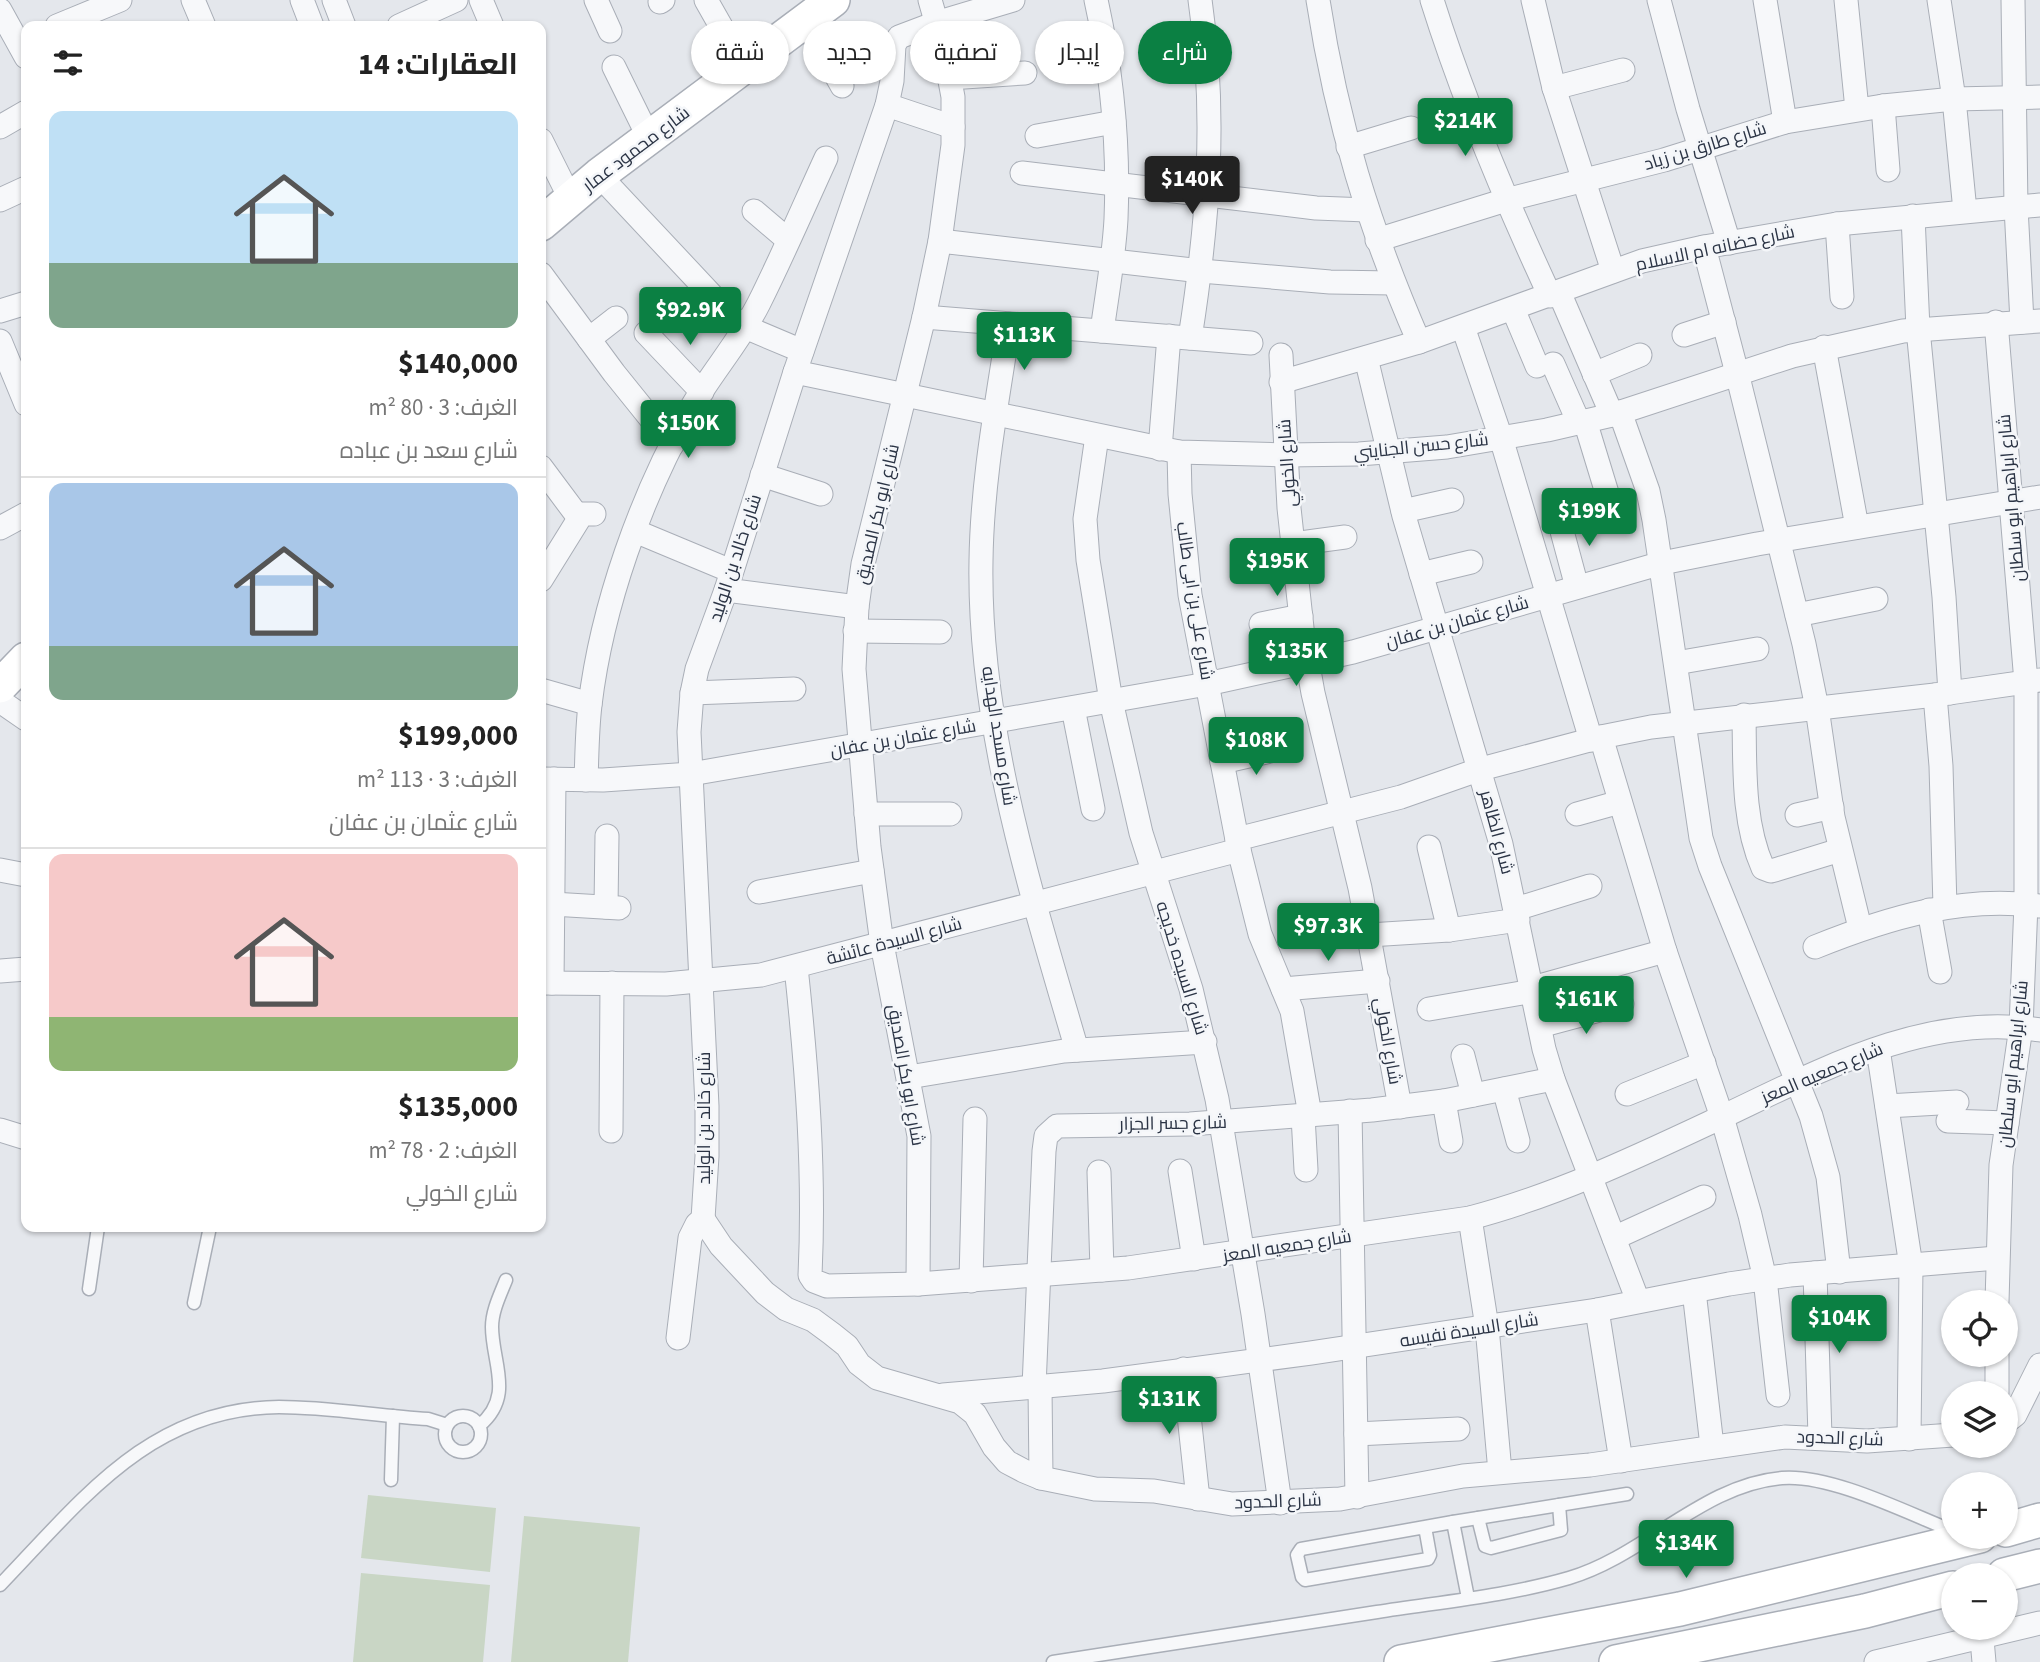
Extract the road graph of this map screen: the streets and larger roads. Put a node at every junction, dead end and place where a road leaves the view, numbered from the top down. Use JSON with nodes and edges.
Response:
{"nodes":[{"id":1,"x":193,"y":0,"type":"edge"},
{"id":2,"x":302,"y":0,"type":"edge"},
{"id":3,"x":334,"y":0,"type":"edge"},
{"id":4,"x":456,"y":0,"type":"edge"},
{"id":5,"x":481,"y":0,"type":"edge"},
{"id":6,"x":596,"y":0,"type":"edge"},
{"id":7,"x":706,"y":0,"type":"edge"},
{"id":8,"x":833,"y":0,"type":"edge"},
{"id":9,"x":930,"y":0,"type":"edge"},
{"id":10,"x":1013,"y":0,"type":"edge"},
{"id":11,"x":1096,"y":0,"type":"edge"},
{"id":12,"x":1200,"y":0,"type":"edge"},
{"id":13,"x":1318,"y":0,"type":"edge"},
{"id":14,"x":1432,"y":0,"type":"edge"},
{"id":15,"x":1533,"y":0,"type":"edge"},
{"id":16,"x":1659,"y":0,"type":"edge"},
{"id":17,"x":1765,"y":0,"type":"edge"},
{"id":18,"x":1846,"y":0,"type":"edge"},
{"id":19,"x":1938,"y":0,"type":"edge"},
{"id":20,"x":2013,"y":0,"type":"edge"},
{"id":21,"x":0,"y":10,"type":"edge"},
{"id":22,"x":110,"y":11,"type":"edge"},
{"id":23,"x":804,"y":20,"type":"junction"},
{"id":24,"x":75,"y":21,"type":"edge"},
{"id":25,"x":202,"y":21,"type":"edge"},
{"id":26,"x":310,"y":21,"type":"edge"},
{"id":27,"x":342,"y":21,"type":"edge"},
{"id":28,"x":409,"y":21,"type":"edge"},
{"id":29,"x":490,"y":21,"type":"edge"},
{"id":30,"x":718,"y":21,"type":"edge"},
{"id":31,"x":935,"y":21,"type":"edge"},
{"id":32,"x":943,"y":21,"type":"edge"},
{"id":33,"x":610,"y":32,"type":"dead end"},
{"id":34,"x":789,"y":32,"type":"edge"},
{"id":35,"x":910,"y":33,"type":"edge"},
{"id":36,"x":18,"y":48,"type":"edge"},
{"id":37,"x":614,"y":67,"type":"dead end"},
{"id":38,"x":1623,"y":70,"type":"dead end"},
{"id":39,"x":1021,"y":73,"type":"edge"},
{"id":40,"x":1026,"y":73,"type":"dead end"},
{"id":41,"x":721,"y":84,"type":"edge"},
{"id":42,"x":950,"y":84,"type":"edge"},
{"id":43,"x":842,"y":86,"type":"dead end"},
{"id":44,"x":1554,"y":88,"type":"junction"},
{"id":45,"x":2016,"y":97,"type":"junction"},
{"id":46,"x":2040,"y":97,"type":"edge"},
{"id":47,"x":1954,"y":99,"type":"junction"},
{"id":48,"x":887,"y":105,"type":"junction"},
{"id":49,"x":1883,"y":106,"type":"junction"},
{"id":50,"x":1857,"y":109,"type":"junction"},
{"id":51,"x":21,"y":115,"type":"edge"},
{"id":52,"x":1114,"y":122,"type":"junction"},
{"id":53,"x":1785,"y":122,"type":"junction"},
{"id":54,"x":0,"y":127,"type":"edge"},
{"id":55,"x":953,"y":127,"type":"junction"},
{"id":56,"x":1411,"y":128,"type":"dead end"},
{"id":57,"x":1037,"y":136,"type":"dead end"},
{"id":58,"x":649,"y":138,"type":"junction"},
{"id":59,"x":1348,"y":147,"type":"junction"},
{"id":60,"x":1700,"y":149,"type":"junction"},
{"id":61,"x":546,"y":150,"type":"edge"},
{"id":62,"x":826,"y":158,"type":"dead end"},
{"id":63,"x":1888,"y":170,"type":"dead end"},
{"id":64,"x":1021,"y":173,"type":"dead end"},
{"id":65,"x":599,"y":175,"type":"junction"},
{"id":66,"x":1583,"y":179,"type":"junction"},
{"id":67,"x":1116,"y":184,"type":"junction"},
{"id":68,"x":21,"y":190,"type":"edge"},
{"id":69,"x":1208,"y":196,"type":"junction"},
{"id":70,"x":570,"y":198,"type":"junction"},
{"id":71,"x":0,"y":200,"type":"edge"},
{"id":72,"x":1506,"y":200,"type":"junction"},
{"id":73,"x":2040,"y":205,"type":"edge"},
{"id":74,"x":2016,"y":207,"type":"junction"},
{"id":75,"x":1367,"y":210,"type":"junction"},
{"id":76,"x":754,"y":211,"type":"dead end"},
{"id":77,"x":1965,"y":211,"type":"junction"},
{"id":78,"x":1913,"y":216,"type":"junction"},
{"id":79,"x":546,"y":220,"type":"edge"},
{"id":80,"x":1837,"y":224,"type":"junction"},
{"id":81,"x":788,"y":240,"type":"junction"},
{"id":82,"x":1377,"y":240,"type":"junction"},
{"id":83,"x":940,"y":241,"type":"junction"},
{"id":84,"x":1729,"y":243,"type":"junction"},
{"id":85,"x":1704,"y":247,"type":"junction"},
{"id":86,"x":1112,"y":262,"type":"junction"},
{"id":87,"x":1201,"y":271,"type":"junction"},
{"id":88,"x":1613,"y":271,"type":"junction"},
{"id":89,"x":546,"y":281,"type":"edge"},
{"id":90,"x":1393,"y":283,"type":"junction"},
{"id":91,"x":1555,"y":294,"type":"junction"},
{"id":92,"x":1842,"y":297,"type":"dead end"},
{"id":93,"x":21,"y":305,"type":"edge"},
{"id":94,"x":1513,"y":309,"type":"junction"},
{"id":95,"x":0,"y":311,"type":"edge"},
{"id":96,"x":924,"y":317,"type":"junction"},
{"id":97,"x":616,"y":318,"type":"dead end"},
{"id":98,"x":2031,"y":321,"type":"edge"},
{"id":99,"x":1724,"y":322,"type":"junction"},
{"id":100,"x":1996,"y":322,"type":"junction"},
{"id":101,"x":1009,"y":324,"type":"junction"},
{"id":102,"x":745,"y":327,"type":"junction"},
{"id":103,"x":1463,"y":327,"type":"junction"},
{"id":104,"x":1918,"y":329,"type":"junction"},
{"id":105,"x":1102,"y":331,"type":"junction"},
{"id":106,"x":646,"y":333,"type":"dead end"},
{"id":107,"x":1684,"y":335,"type":"dead end"},
{"id":108,"x":1180,"y":337,"type":"junction"},
{"id":109,"x":589,"y":339,"type":"junction"},
{"id":110,"x":0,"y":341,"type":"edge"},
{"id":111,"x":1419,"y":342,"type":"junction"},
{"id":112,"x":1251,"y":343,"type":"dead end"},
{"id":113,"x":1824,"y":348,"type":"junction"},
{"id":114,"x":1281,"y":355,"type":"dead end"},
{"id":115,"x":1640,"y":355,"type":"dead end"},
{"id":116,"x":1366,"y":358,"type":"junction"},
{"id":117,"x":799,"y":361,"type":"junction"},
{"id":118,"x":1737,"y":373,"type":"junction"},
{"id":119,"x":1594,"y":374,"type":"junction"},
{"id":120,"x":1281,"y":382,"type":"junction"},
{"id":121,"x":21,"y":392,"type":"edge"},
{"id":122,"x":702,"y":392,"type":"junction"},
{"id":123,"x":905,"y":396,"type":"junction"},
{"id":124,"x":1616,"y":413,"type":"junction"},
{"id":125,"x":995,"y":415,"type":"junction"},
{"id":126,"x":1582,"y":422,"type":"junction"},
{"id":127,"x":1097,"y":436,"type":"junction"},
{"id":128,"x":1501,"y":438,"type":"junction"},
{"id":129,"x":671,"y":445,"type":"junction"},
{"id":130,"x":1170,"y":451,"type":"junction"},
{"id":131,"x":1389,"y":452,"type":"junction"},
{"id":132,"x":1286,"y":455,"type":"junction"},
{"id":133,"x":546,"y":472,"type":"edge"},
{"id":134,"x":762,"y":475,"type":"junction"},
{"id":135,"x":1607,"y":493,"type":"dead end"},
{"id":136,"x":821,"y":494,"type":"dead end"},
{"id":137,"x":2040,"y":497,"type":"edge"},
{"id":138,"x":1452,"y":500,"type":"dead end"},
{"id":139,"x":2011,"y":502,"type":"junction"},
{"id":140,"x":1403,"y":511,"type":"junction"},
{"id":141,"x":1937,"y":515,"type":"junction"},
{"id":142,"x":21,"y":517,"type":"edge"},
{"id":143,"x":1559,"y":520,"type":"dead end"},
{"id":144,"x":1857,"y":527,"type":"junction"},
{"id":145,"x":0,"y":528,"type":"edge"},
{"id":146,"x":635,"y":531,"type":"junction"},
{"id":147,"x":1345,"y":537,"type":"dead end"},
{"id":148,"x":1778,"y":541,"type":"junction"},
{"id":149,"x":1293,"y":544,"type":"junction"},
{"id":150,"x":1471,"y":562,"type":"dead end"},
{"id":151,"x":1662,"y":563,"type":"junction"},
{"id":152,"x":546,"y":573,"type":"edge"},
{"id":153,"x":1421,"y":574,"type":"junction"},
{"id":154,"x":728,"y":580,"type":"junction"},
{"id":155,"x":1577,"y":587,"type":"junction"},
{"id":156,"x":1547,"y":596,"type":"junction"},
{"id":157,"x":1876,"y":599,"type":"dead end"},
{"id":158,"x":857,"y":607,"type":"junction"},
{"id":159,"x":1797,"y":615,"type":"junction"},
{"id":160,"x":1301,"y":616,"type":"junction"},
{"id":161,"x":1261,"y":624,"type":"dead end"},
{"id":162,"x":1437,"y":628,"type":"junction"},
{"id":163,"x":855,"y":631,"type":"junction"},
{"id":164,"x":940,"y":632,"type":"dead end"},
{"id":165,"x":1757,"y":649,"type":"dead end"},
{"id":166,"x":1307,"y":663,"type":"junction"},
{"id":167,"x":1675,"y":663,"type":"junction"},
{"id":168,"x":21,"y":664,"type":"edge"},
{"id":169,"x":2033,"y":681,"type":"edge"},
{"id":170,"x":1207,"y":684,"type":"junction"},
{"id":171,"x":0,"y":685,"type":"edge"},
{"id":172,"x":794,"y":689,"type":"dead end"},
{"id":173,"x":546,"y":691,"type":"edge"},
{"id":174,"x":692,"y":693,"type":"junction"},
{"id":175,"x":1942,"y":694,"type":"junction"},
{"id":176,"x":0,"y":701,"type":"edge"},
{"id":177,"x":1111,"y":701,"type":"junction"},
{"id":178,"x":590,"y":704,"type":"junction"},
{"id":179,"x":1073,"y":708,"type":"junction"},
{"id":180,"x":1817,"y":708,"type":"junction"},
{"id":181,"x":1744,"y":715,"type":"junction"},
{"id":182,"x":21,"y":716,"type":"edge"},
{"id":183,"x":995,"y":721,"type":"junction"},
{"id":184,"x":1684,"y":722,"type":"junction"},
{"id":185,"x":1596,"y":739,"type":"junction"},
{"id":186,"x":860,"y":746,"type":"junction"},
{"id":187,"x":1279,"y":749,"type":"dead end"},
{"id":188,"x":1222,"y":762,"type":"junction"},
{"id":189,"x":1481,"y":769,"type":"junction"},
{"id":190,"x":691,"y":774,"type":"junction"},
{"id":191,"x":547,"y":779,"type":"edge"},
{"id":192,"x":586,"y":780,"type":"junction"},
{"id":193,"x":2033,"y":795,"type":"edge"},
{"id":194,"x":1620,"y":802,"type":"junction"},
{"id":195,"x":1832,"y":807,"type":"junction"},
{"id":196,"x":1093,"y":809,"type":"dead end"},
{"id":197,"x":1341,"y":813,"type":"junction"},
{"id":198,"x":866,"y":814,"type":"junction"},
{"id":199,"x":950,"y":814,"type":"dead end"},
{"id":200,"x":1577,"y":814,"type":"dead end"},
{"id":201,"x":1797,"y":815,"type":"dead end"},
{"id":202,"x":607,"y":836,"type":"dead end"},
{"id":203,"x":1238,"y":844,"type":"junction"},
{"id":204,"x":1429,"y":847,"type":"dead end"},
{"id":205,"x":1840,"y":850,"type":"junction"},
{"id":206,"x":0,"y":870,"type":"edge"},
{"id":207,"x":872,"y":871,"type":"junction"},
{"id":208,"x":1153,"y":873,"type":"junction"},
{"id":209,"x":21,"y":874,"type":"edge"},
{"id":210,"x":1590,"y":886,"type":"dead end"},
{"id":211,"x":759,"y":892,"type":"dead end"},
{"id":212,"x":552,"y":904,"type":"junction"},
{"id":213,"x":1035,"y":904,"type":"junction"},
{"id":214,"x":2033,"y":905,"type":"edge"},
{"id":215,"x":1937,"y":908,"type":"junction"},
{"id":216,"x":1517,"y":914,"type":"junction"},
{"id":217,"x":1860,"y":928,"type":"junction"},
{"id":218,"x":1449,"y":930,"type":"junction"},
{"id":219,"x":1369,"y":935,"type":"junction"},
{"id":220,"x":882,"y":944,"type":"junction"},
{"id":221,"x":1815,"y":947,"type":"dead end"},
{"id":222,"x":1665,"y":951,"type":"junction"},
{"id":223,"x":796,"y":967,"type":"junction"},
{"id":224,"x":21,"y":969,"type":"edge"},
{"id":225,"x":0,"y":971,"type":"edge"},
{"id":226,"x":1940,"y":972,"type":"dead end"},
{"id":227,"x":701,"y":981,"type":"junction"},
{"id":228,"x":1378,"y":981,"type":"junction"},
{"id":229,"x":546,"y":983,"type":"edge"},
{"id":230,"x":612,"y":984,"type":"junction"},
{"id":231,"x":1283,"y":989,"type":"junction"},
{"id":232,"x":1532,"y":990,"type":"junction"},
{"id":233,"x":1622,"y":1004,"type":"dead end"},
{"id":234,"x":1429,"y":1009,"type":"dead end"},
{"id":235,"x":1540,"y":1026,"type":"junction"},
{"id":236,"x":2030,"y":1028,"type":"edge"},
{"id":237,"x":1205,"y":1042,"type":"junction"},
{"id":238,"x":1077,"y":1049,"type":"junction"},
{"id":239,"x":1878,"y":1049,"type":"junction"},
{"id":240,"x":1463,"y":1056,"type":"dead end"},
{"id":241,"x":1704,"y":1063,"type":"junction"},
{"id":242,"x":909,"y":1077,"type":"junction"},
{"id":243,"x":1553,"y":1079,"type":"junction"},
{"id":244,"x":1798,"y":1080,"type":"junction"},
{"id":245,"x":1504,"y":1089,"type":"junction"},
{"id":246,"x":1627,"y":1094,"type":"dead end"},
{"id":247,"x":1474,"y":1095,"type":"junction"},
{"id":248,"x":1444,"y":1101,"type":"junction"},
{"id":249,"x":1887,"y":1106,"type":"junction"},
{"id":250,"x":1400,"y":1107,"type":"junction"},
{"id":251,"x":1350,"y":1111,"type":"junction"},
{"id":252,"x":1306,"y":1115,"type":"junction"},
{"id":253,"x":1722,"y":1117,"type":"junction"},
{"id":254,"x":975,"y":1119,"type":"dead end"},
{"id":255,"x":1221,"y":1122,"type":"junction"},
{"id":256,"x":2007,"y":1123,"type":"junction"},
{"id":257,"x":0,"y":1130,"type":"edge"},
{"id":258,"x":611,"y":1131,"type":"dead end"},
{"id":259,"x":21,"y":1136,"type":"edge"},
{"id":260,"x":1518,"y":1141,"type":"dead end"},
{"id":261,"x":1451,"y":1142,"type":"dead end"},
{"id":262,"x":1306,"y":1170,"type":"dead end"},
{"id":263,"x":1181,"y":1171,"type":"dead end"},
{"id":264,"x":1099,"y":1172,"type":"dead end"},
{"id":265,"x":1590,"y":1176,"type":"junction"},
{"id":266,"x":1704,"y":1197,"type":"dead end"},
{"id":267,"x":1471,"y":1218,"type":"junction"},
{"id":268,"x":703,"y":1219,"type":"junction"},
{"id":269,"x":1352,"y":1236,"type":"junction"},
{"id":270,"x":1614,"y":1238,"type":"junction"},
{"id":271,"x":1242,"y":1252,"type":"junction"},
{"id":272,"x":1997,"y":1258,"type":"junction"},
{"id":273,"x":1194,"y":1259,"type":"junction"},
{"id":274,"x":1911,"y":1266,"type":"junction"},
{"id":275,"x":1102,"y":1270,"type":"junction"},
{"id":276,"x":1839,"y":1272,"type":"junction"},
{"id":277,"x":1815,"y":1273,"type":"junction"},
{"id":278,"x":1039,"y":1274,"type":"junction"},
{"id":279,"x":1765,"y":1279,"type":"junction"},
{"id":280,"x":971,"y":1281,"type":"junction"},
{"id":281,"x":918,"y":1284,"type":"junction"},
{"id":282,"x":1997,"y":1290,"type":"edge"},
{"id":283,"x":1694,"y":1291,"type":"junction"},
{"id":284,"x":1638,"y":1301,"type":"junction"},
{"id":285,"x":1597,"y":1310,"type":"junction"},
{"id":286,"x":1487,"y":1327,"type":"junction"},
{"id":287,"x":678,"y":1338,"type":"dead end"},
{"id":288,"x":1354,"y":1347,"type":"junction"},
{"id":289,"x":1259,"y":1360,"type":"junction"},
{"id":290,"x":2040,"y":1365,"type":"edge"},
{"id":291,"x":1184,"y":1369,"type":"junction"},
{"id":292,"x":1037,"y":1387,"type":"junction"},
{"id":293,"x":940,"y":1395,"type":"junction"},
{"id":294,"x":1778,"y":1395,"type":"dead end"},
{"id":295,"x":2018,"y":1409,"type":"edge"},
{"id":296,"x":1458,"y":1429,"type":"dead end"},
{"id":297,"x":1356,"y":1434,"type":"junction"},
{"id":298,"x":1941,"y":1436,"type":"edge"},
{"id":299,"x":1819,"y":1437,"type":"junction"},
{"id":300,"x":1909,"y":1439,"type":"junction"},
{"id":301,"x":1712,"y":1446,"type":"junction"},
{"id":302,"x":1621,"y":1461,"type":"junction"},
{"id":303,"x":1500,"y":1472,"type":"junction"},
{"id":304,"x":1041,"y":1478,"type":"junction"},
{"id":305,"x":1357,"y":1497,"type":"junction"},
{"id":306,"x":1198,"y":1499,"type":"junction"},
{"id":307,"x":1280,"y":1503,"type":"junction"},
{"id":308,"x":2040,"y":1520,"type":"edge"},
{"id":309,"x":2018,"y":1526,"type":"edge"},
{"id":310,"x":1941,"y":1543,"type":"edge"},
{"id":311,"x":2040,"y":1566,"type":"edge"},
{"id":312,"x":2018,"y":1572,"type":"edge"},
{"id":313,"x":1792,"y":1582,"type":"junction"},
{"id":314,"x":1759,"y":1590,"type":"junction"},
{"id":315,"x":1941,"y":1591,"type":"edge"},
{"id":316,"x":2040,"y":1623,"type":"edge"},
{"id":317,"x":1802,"y":1625,"type":"junction"},
{"id":318,"x":2018,"y":1626,"type":"edge"},
{"id":319,"x":1768,"y":1631,"type":"junction"},
{"id":320,"x":1953,"y":1640,"type":"edge"},
{"id":321,"x":1982,"y":1640,"type":"edge"},
{"id":322,"x":1401,"y":1662,"type":"edge"},
{"id":323,"x":1616,"y":1662,"type":"edge"},
{"id":324,"x":1876,"y":1662,"type":"edge"},
{"id":325,"x":1984,"y":1662,"type":"edge"}],
"edges":[{"from":1,"to":25,"type":"street"},
{"from":2,"to":26,"type":"street"},
{"from":3,"to":27,"type":"street"},
{"from":4,"to":28,"type":"street"},
{"from":5,"to":29,"type":"street"},
{"from":6,"to":33,"type":"street"},
{"from":7,"to":30,"type":"street"},
{"from":8,"to":23,"type":"street","name":"شارع محمود عمار"},
{"from":9,"to":31,"type":"street","name":"شارع ابو بكر الصديق"},
{"from":10,"to":32,"type":"street","name":"شارع خالد بن الوليد"},
{"from":11,"to":52,"type":"street"},
{"from":12,"to":69,"type":"street","name":"شارع على بن ابى طالب"},
{"from":13,"to":59,"type":"street"},
{"from":14,"to":72,"type":"street"},
{"from":15,"to":44,"type":"street"},
{"from":16,"to":60,"type":"street"},
{"from":17,"to":53,"type":"street"},
{"from":18,"to":50,"type":"street"},
{"from":19,"to":47,"type":"street"},
{"from":20,"to":45,"type":"street"},
{"from":21,"to":36,"type":"street"},
{"from":22,"to":24,"type":"street"},
{"from":23,"to":34,"type":"street","name":"شارع محمود عمار"},
{"from":23,"to":43,"type":"street"},
{"from":35,"to":48,"type":"street","name":"شارع خالد بن الوليد"},
{"from":37,"to":58,"type":"street"},
{"from":38,"to":44,"type":"street"},
{"from":39,"to":40,"type":"street"},
{"from":41,"to":58,"type":"street","name":"شارع محمود عمار"},
{"from":42,"to":55,"type":"street","name":"شارع ابو بكر الصديق"},
{"from":44,"to":66,"type":"street"},
{"from":45,"to":46,"type":"street","name":"شارع طارق بن زياد"},
{"from":45,"to":47,"type":"street","name":"شارع طارق بن زياد"},
{"from":45,"to":74,"type":"street"},
{"from":47,"to":49,"type":"street","name":"شارع طارق بن زياد"},
{"from":47,"to":77,"type":"street"},
{"from":48,"to":55,"type":"street"},
{"from":48,"to":117,"type":"street","name":"شارع خالد بن الوليد"},
{"from":49,"to":50,"type":"street","name":"شارع طارق بن زياد"},
{"from":49,"to":63,"type":"street"},
{"from":50,"to":53,"type":"street","name":"شارع طارق بن زياد"},
{"from":51,"to":54,"type":"street"},
{"from":52,"to":57,"type":"street"},
{"from":52,"to":67,"type":"street"},
{"from":53,"to":60,"type":"street","name":"شارع طارق بن زياد"},
{"from":55,"to":83,"type":"street","name":"شارع ابو بكر الصديق"},
{"from":56,"to":59,"type":"street"},
{"from":58,"to":65,"type":"street","name":"شارع محمود عمار"},
{"from":59,"to":75,"type":"street"},
{"from":60,"to":66,"type":"street","name":"شارع طارق بن زياد"},
{"from":60,"to":84,"type":"street"},
{"from":61,"to":70,"type":"street"},
{"from":62,"to":81,"type":"street"},
{"from":64,"to":67,"type":"street"},
{"from":65,"to":70,"type":"street","name":"شارع محمود عمار"},
{"from":65,"to":102,"type":"street","name":"شارع حسن الجنايني"},
{"from":66,"to":72,"type":"street","name":"شارع طارق بن زياد"},
{"from":66,"to":88,"type":"street"},
{"from":67,"to":69,"type":"street"},
{"from":67,"to":86,"type":"street"},
{"from":68,"to":71,"type":"street"},
{"from":69,"to":75,"type":"street"},
{"from":69,"to":87,"type":"street","name":"شارع على بن ابى طالب"},
{"from":70,"to":79,"type":"street","name":"شارع محمود عمار"},
{"from":72,"to":82,"type":"street","name":"شارع طارق بن زياد"},
{"from":72,"to":91,"type":"street"},
{"from":73,"to":74,"type":"street","name":"شارع حضانه ام الاسلام"},
{"from":74,"to":77,"type":"street","name":"شارع حضانه ام الاسلام"},
{"from":74,"to":98,"type":"street"},
{"from":75,"to":82,"type":"street"},
{"from":76,"to":81,"type":"street"},
{"from":77,"to":78,"type":"street","name":"شارع حضانه ام الاسلام"},
{"from":78,"to":80,"type":"street","name":"شارع حضانه ام الاسلام"},
{"from":78,"to":104,"type":"street"},
{"from":80,"to":84,"type":"street","name":"شارع حضانه ام الاسلام"},
{"from":80,"to":92,"type":"street"},
{"from":81,"to":102,"type":"street"},
{"from":82,"to":90,"type":"street"},
{"from":83,"to":86,"type":"street"},
{"from":83,"to":96,"type":"street","name":"شارع ابو بكر الصديق"},
{"from":84,"to":85,"type":"street","name":"شارع حضانه ام الاسلام"},
{"from":85,"to":88,"type":"street","name":"شارع حضانه ام الاسلام"},
{"from":85,"to":99,"type":"street"},
{"from":86,"to":87,"type":"street"},
{"from":86,"to":105,"type":"street"},
{"from":87,"to":90,"type":"street"},
{"from":87,"to":108,"type":"street","name":"شارع على بن ابى طالب"},
{"from":88,"to":91,"type":"street","name":"شارع حضانه ام الاسلام"},
{"from":89,"to":109,"type":"street"},
{"from":90,"to":111,"type":"street"},
{"from":91,"to":94,"type":"street","name":"شارع حضانه ام الاسلام"},
{"from":91,"to":119,"type":"street"},
{"from":93,"to":95,"type":"street"},
{"from":94,"to":103,"type":"street","name":"شارع حضانه ام الاسلام"},
{"from":94,"to":126,"type":"street"},
{"from":96,"to":101,"type":"street"},
{"from":96,"to":123,"type":"street","name":"شارع ابو بكر الصديق"},
{"from":97,"to":109,"type":"street"},
{"from":98,"to":100,"type":"street","name":"شارع حسن الجنايني"},
{"from":99,"to":107,"type":"street"},
{"from":99,"to":118,"type":"street"},
{"from":100,"to":104,"type":"street","name":"شارع حسن الجنايني"},
{"from":100,"to":139,"type":"street","name":"شارع ابراهيم ابو سلطان"},
{"from":101,"to":105,"type":"street"},
{"from":101,"to":125,"type":"street","name":"شارع مسجد الهدايه"},
{"from":102,"to":117,"type":"street","name":"شارع حسن الجنايني"},
{"from":102,"to":122,"type":"street"},
{"from":103,"to":111,"type":"street","name":"شارع حضانه ام الاسلام"},
{"from":103,"to":128,"type":"street"},
{"from":104,"to":113,"type":"street","name":"شارع حسن الجنايني"},
{"from":104,"to":141,"type":"street"},
{"from":105,"to":108,"type":"street"},
{"from":106,"to":122,"type":"street"},
{"from":108,"to":112,"type":"street"},
{"from":108,"to":130,"type":"street","name":"شارع على بن ابى طالب"},
{"from":109,"to":129,"type":"street"},
{"from":110,"to":121,"type":"street"},
{"from":111,"to":116,"type":"street","name":"شارع حضانه ام الاسلام"},
{"from":113,"to":118,"type":"street","name":"شارع حسن الجنايني"},
{"from":113,"to":144,"type":"street"},
{"from":114,"to":120,"type":"street","name":"شارع الخولي"},
{"from":115,"to":119,"type":"street"},
{"from":116,"to":120,"type":"street","name":"شارع حضانه ام الاسلام"},
{"from":116,"to":131,"type":"street","name":"شارع الظاهر"},
{"from":117,"to":123,"type":"street","name":"شارع حسن الجنايني"},
{"from":117,"to":134,"type":"street","name":"شارع خالد بن الوليد"},
{"from":118,"to":124,"type":"street","name":"شارع حسن الجنايني"},
{"from":118,"to":148,"type":"street"},
{"from":119,"to":124,"type":"street"},
{"from":120,"to":132,"type":"street","name":"شارع الخولي"},
{"from":122,"to":129,"type":"street"},
{"from":123,"to":125,"type":"street","name":"شارع حسن الجنايني"},
{"from":123,"to":158,"type":"street","name":"شارع ابو بكر الصديق"},
{"from":124,"to":126,"type":"street","name":"شارع حسن الجنايني"},
{"from":124,"to":151,"type":"street"},
{"from":125,"to":127,"type":"street","name":"شارع حسن الجنايني"},
{"from":125,"to":183,"type":"street","name":"شارع مسجد الهدايه"},
{"from":126,"to":128,"type":"street","name":"شارع حسن الجنايني"},
{"from":126,"to":135,"type":"street"},
{"from":127,"to":130,"type":"street","name":"شارع حسن الجنايني"},
{"from":127,"to":177,"type":"street","name":"شارع السيده خديجه"},
{"from":128,"to":131,"type":"street","name":"شارع حسن الجنايني"},
{"from":128,"to":156,"type":"street"},
{"from":129,"to":146,"type":"street"},
{"from":130,"to":132,"type":"street","name":"شارع حسن الجنايني"},
{"from":130,"to":170,"type":"street","name":"شارع على بن ابى طالب"},
{"from":131,"to":132,"type":"street","name":"شارع حسن الجنايني"},
{"from":131,"to":140,"type":"street","name":"شارع الظاهر"},
{"from":132,"to":149,"type":"street","name":"شارع الخولي"},
{"from":133,"to":152,"type":"street"},
{"from":134,"to":136,"type":"street"},
{"from":134,"to":154,"type":"street","name":"شارع خالد بن الوليد"},
{"from":137,"to":139,"type":"street","name":"شارع عثمان بن عفان"},
{"from":138,"to":140,"type":"street"},
{"from":139,"to":141,"type":"street","name":"شارع عثمان بن عفان"},
{"from":139,"to":169,"type":"street","name":"شارع ابراهيم ابو سلطان"},
{"from":140,"to":153,"type":"street","name":"شارع الظاهر"},
{"from":141,"to":144,"type":"street","name":"شارع عثمان بن عفان"},
{"from":141,"to":175,"type":"street"},
{"from":142,"to":145,"type":"street"},
{"from":143,"to":155,"type":"street"},
{"from":144,"to":148,"type":"street","name":"شارع عثمان بن عفان"},
{"from":146,"to":154,"type":"street"},
{"from":146,"to":178,"type":"street"},
{"from":147,"to":149,"type":"street"},
{"from":148,"to":151,"type":"street","name":"شارع عثمان بن عفان"},
{"from":148,"to":159,"type":"street"},
{"from":149,"to":160,"type":"street","name":"شارع الخولي"},
{"from":150,"to":153,"type":"street"},
{"from":151,"to":155,"type":"street","name":"شارع عثمان بن عفان"},
{"from":151,"to":167,"type":"street"},
{"from":153,"to":162,"type":"street","name":"شارع الظاهر"},
{"from":154,"to":158,"type":"street"},
{"from":154,"to":174,"type":"street","name":"شارع خالد بن الوليد"},
{"from":155,"to":156,"type":"street","name":"شارع عثمان بن عفان"},
{"from":156,"to":162,"type":"street","name":"شارع عثمان بن عفان"},
{"from":156,"to":185,"type":"street"},
{"from":157,"to":159,"type":"street"},
{"from":158,"to":163,"type":"street","name":"شارع ابو بكر الصديق"},
{"from":159,"to":180,"type":"street"},
{"from":160,"to":161,"type":"street"},
{"from":160,"to":166,"type":"street","name":"شارع الخولي"},
{"from":162,"to":166,"type":"street","name":"شارع عثمان بن عفان"},
{"from":162,"to":189,"type":"street","name":"شارع الظاهر"},
{"from":163,"to":164,"type":"street"},
{"from":163,"to":186,"type":"street","name":"شارع ابو بكر الصديق"},
{"from":165,"to":167,"type":"street"},
{"from":166,"to":170,"type":"street","name":"شارع عثمان بن عفان"},
{"from":166,"to":197,"type":"street","name":"شارع الخولي"},
{"from":167,"to":184,"type":"street"},
{"from":168,"to":171,"type":"street"},
{"from":169,"to":175,"type":"street","name":"شارع السيدة عائشة"},
{"from":169,"to":193,"type":"street","name":"شارع ابراهيم ابو سلطان"},
{"from":170,"to":177,"type":"street","name":"شارع عثمان بن عفان"},
{"from":170,"to":188,"type":"street","name":"شارع على بن ابى طالب"},
{"from":172,"to":174,"type":"street"},
{"from":173,"to":178,"type":"street"},
{"from":174,"to":190,"type":"street","name":"شارع خالد بن الوليد"},
{"from":175,"to":180,"type":"street","name":"شارع السيدة عائشة"},
{"from":175,"to":215,"type":"street"},
{"from":176,"to":182,"type":"street"},
{"from":177,"to":179,"type":"street","name":"شارع عثمان بن عفان"},
{"from":177,"to":208,"type":"street","name":"شارع السيده خديجه"},
{"from":178,"to":192,"type":"street"},
{"from":179,"to":183,"type":"street","name":"شارع عثمان بن عفان"},
{"from":179,"to":196,"type":"street"},
{"from":180,"to":181,"type":"street","name":"شارع السيدة عائشة"},
{"from":180,"to":195,"type":"street"},
{"from":181,"to":184,"type":"street","name":"شارع السيدة عائشة"},
{"from":181,"to":205,"type":"street"},
{"from":183,"to":186,"type":"street","name":"شارع عثمان بن عفان"},
{"from":183,"to":213,"type":"street","name":"شارع مسجد الهدايه"},
{"from":184,"to":185,"type":"street","name":"شارع السيدة عائشة"},
{"from":184,"to":244,"type":"street"},
{"from":185,"to":189,"type":"street","name":"شارع السيدة عائشة"},
{"from":185,"to":194,"type":"street"},
{"from":186,"to":190,"type":"street","name":"شارع عثمان بن عفان"},
{"from":186,"to":198,"type":"street","name":"شارع ابو بكر الصديق"},
{"from":187,"to":188,"type":"street"},
{"from":188,"to":203,"type":"street","name":"شارع على بن ابى طالب"},
{"from":189,"to":197,"type":"street","name":"شارع السيدة عائشة"},
{"from":189,"to":216,"type":"street","name":"شارع الظاهر"},
{"from":190,"to":192,"type":"street","name":"شارع عثمان بن عفان"},
{"from":190,"to":227,"type":"street","name":"شارع خالد بن الوليد"},
{"from":191,"to":192,"type":"street","name":"شارع عثمان بن عفان"},
{"from":191,"to":212,"type":"street"},
{"from":193,"to":214,"type":"street","name":"شارع ابراهيم ابو سلطان"},
{"from":194,"to":200,"type":"street"},
{"from":194,"to":222,"type":"street"},
{"from":195,"to":201,"type":"street"},
{"from":195,"to":205,"type":"street"},
{"from":197,"to":203,"type":"street","name":"شارع السيدة عائشة"},
{"from":197,"to":219,"type":"street","name":"شارع الخولي"},
{"from":198,"to":199,"type":"street"},
{"from":198,"to":207,"type":"street","name":"شارع ابو بكر الصديق"},
{"from":202,"to":212,"type":"street"},
{"from":203,"to":208,"type":"street","name":"شارع السيدة عائشة"},
{"from":203,"to":231,"type":"street","name":"شارع على بن ابى طالب"},
{"from":204,"to":218,"type":"street"},
{"from":205,"to":217,"type":"street"},
{"from":206,"to":209,"type":"street"},
{"from":207,"to":211,"type":"street"},
{"from":207,"to":220,"type":"street","name":"شارع ابو بكر الصديق"},
{"from":208,"to":213,"type":"street","name":"شارع السيدة عائشة"},
{"from":208,"to":237,"type":"street","name":"شارع السيده خديجه"},
{"from":210,"to":216,"type":"street"},
{"from":212,"to":229,"type":"street"},
{"from":213,"to":220,"type":"street","name":"شارع السيدة عائشة"},
{"from":213,"to":238,"type":"street","name":"شارع مسجد الهدايه"},
{"from":214,"to":215,"type":"street"},
{"from":214,"to":236,"type":"street","name":"شارع ابراهيم ابو سلطان"},
{"from":215,"to":217,"type":"street"},
{"from":215,"to":226,"type":"street"},
{"from":216,"to":218,"type":"street"},
{"from":216,"to":232,"type":"street","name":"شارع الظاهر"},
{"from":217,"to":221,"type":"street"},
{"from":218,"to":219,"type":"street"},
{"from":219,"to":228,"type":"street","name":"شارع الخولي"},
{"from":220,"to":223,"type":"street","name":"شارع السيدة عائشة"},
{"from":220,"to":242,"type":"street","name":"شارع ابو بكر الصديق"},
{"from":222,"to":232,"type":"street"},
{"from":222,"to":241,"type":"street"},
{"from":223,"to":227,"type":"street","name":"شارع السيدة عائشة"},
{"from":223,"to":281,"type":"street","name":"شارع جمعيه المعز"},
{"from":224,"to":225,"type":"street"},
{"from":227,"to":230,"type":"street","name":"شارع السيدة عائشة"},
{"from":227,"to":268,"type":"street","name":"شارع خالد بن الوليد"},
{"from":228,"to":231,"type":"street"},
{"from":228,"to":250,"type":"street","name":"شارع الخولي"},
{"from":229,"to":230,"type":"street","name":"شارع السيدة عائشة"},
{"from":230,"to":258,"type":"street"},
{"from":231,"to":252,"type":"street","name":"شارع على بن ابى طالب"},
{"from":232,"to":234,"type":"street"},
{"from":232,"to":235,"type":"street","name":"شارع الظاهر"},
{"from":233,"to":235,"type":"street"},
{"from":235,"to":243,"type":"street","name":"شارع الظاهر"},
{"from":236,"to":239,"type":"street","name":"شارع جمعيه المعز"},
{"from":236,"to":256,"type":"street","name":"شارع ابراهيم ابو سلطان"},
{"from":237,"to":238,"type":"street"},
{"from":237,"to":255,"type":"street","name":"شارع السيده خديجه"},
{"from":238,"to":242,"type":"street"},
{"from":239,"to":244,"type":"street","name":"شارع جمعيه المعز"},
{"from":239,"to":249,"type":"street"},
{"from":240,"to":247,"type":"street"},
{"from":241,"to":246,"type":"street"},
{"from":241,"to":253,"type":"street"},
{"from":242,"to":281,"type":"street","name":"شارع ابو بكر الصديق"},
{"from":243,"to":245,"type":"street","name":"شارع جسر الجزار"},
{"from":243,"to":265,"type":"street","name":"شارع الظاهر"},
{"from":244,"to":253,"type":"street","name":"شارع جمعيه المعز"},
{"from":244,"to":276,"type":"street"},
{"from":245,"to":247,"type":"street","name":"شارع جسر الجزار"},
{"from":245,"to":260,"type":"street"},
{"from":247,"to":248,"type":"street","name":"شارع جسر الجزار"},
{"from":248,"to":250,"type":"street","name":"شارع جسر الجزار"},
{"from":248,"to":261,"type":"street"},
{"from":249,"to":256,"type":"street"},
{"from":249,"to":274,"type":"street"},
{"from":250,"to":251,"type":"street","name":"شارع جسر الجزار"},
{"from":251,"to":252,"type":"street","name":"شارع جسر الجزار"},
{"from":251,"to":269,"type":"street"},
{"from":252,"to":255,"type":"street","name":"شارع جسر الجزار"},
{"from":252,"to":262,"type":"street","name":"شارع على بن ابى طالب"},
{"from":253,"to":265,"type":"street","name":"شارع جمعيه المعز"},
{"from":253,"to":279,"type":"street"},
{"from":254,"to":280,"type":"street"},
{"from":255,"to":271,"type":"street","name":"شارع السيده خديجه"},
{"from":255,"to":278,"type":"street","name":"شارع جسر الجزار"},
{"from":256,"to":272,"type":"street","name":"شارع ابراهيم ابو سلطان"},
{"from":257,"to":259,"type":"street"},
{"from":263,"to":273,"type":"street"},
{"from":264,"to":275,"type":"street"},
{"from":265,"to":267,"type":"street","name":"شارع جمعيه المعز"},
{"from":265,"to":270,"type":"street","name":"شارع الظاهر"},
{"from":266,"to":270,"type":"street"},
{"from":267,"to":269,"type":"street","name":"شارع جمعيه المعز"},
{"from":267,"to":286,"type":"street"},
{"from":268,"to":287,"type":"street"},
{"from":268,"to":293,"type":"street","name":"شارع الحدود"},
{"from":269,"to":271,"type":"street","name":"شارع جمعيه المعز"},
{"from":269,"to":288,"type":"street"},
{"from":270,"to":284,"type":"street","name":"شارع الظاهر"},
{"from":271,"to":273,"type":"street","name":"شارع جمعيه المعز"},
{"from":271,"to":289,"type":"street","name":"شارع السيده خديجه"},
{"from":272,"to":274,"type":"street","name":"شارع السيدة نفيسه"},
{"from":272,"to":282,"type":"street","name":"شارع ابراهيم ابو سلطان"},
{"from":273,"to":275,"type":"street","name":"شارع جمعيه المعز"},
{"from":274,"to":276,"type":"street","name":"شارع السيدة نفيسه"},
{"from":274,"to":300,"type":"street"},
{"from":275,"to":278,"type":"street","name":"شارع جمعيه المعز"},
{"from":276,"to":277,"type":"street","name":"شارع السيدة نفيسه"},
{"from":277,"to":279,"type":"street","name":"شارع السيدة نفيسه"},
{"from":277,"to":299,"type":"street"},
{"from":278,"to":280,"type":"street","name":"شارع جمعيه المعز"},
{"from":278,"to":292,"type":"street","name":"شارع جسر الجزار"},
{"from":279,"to":283,"type":"street","name":"شارع السيدة نفيسه"},
{"from":279,"to":294,"type":"street"},
{"from":280,"to":281,"type":"street","name":"شارع جمعيه المعز"},
{"from":283,"to":284,"type":"street","name":"شارع السيدة نفيسه"},
{"from":283,"to":301,"type":"street"},
{"from":284,"to":285,"type":"street","name":"شارع السيدة نفيسه"},
{"from":285,"to":286,"type":"street","name":"شارع السيدة نفيسه"},
{"from":285,"to":302,"type":"street"},
{"from":286,"to":288,"type":"street","name":"شارع السيدة نفيسه"},
{"from":286,"to":303,"type":"street"},
{"from":288,"to":289,"type":"street","name":"شارع السيدة نفيسه"},
{"from":288,"to":297,"type":"street"},
{"from":289,"to":291,"type":"street","name":"شارع السيدة نفيسه"},
{"from":289,"to":307,"type":"street","name":"شارع السيده خديجه"},
{"from":290,"to":295,"type":"street"},
{"from":291,"to":292,"type":"street","name":"شارع السيدة نفيسه"},
{"from":291,"to":306,"type":"street"},
{"from":292,"to":293,"type":"street","name":"شارع السيدة نفيسه"},
{"from":292,"to":304,"type":"street","name":"شارع جسر الجزار"},
{"from":293,"to":304,"type":"street","name":"شارع الحدود"},
{"from":296,"to":297,"type":"street"},
{"from":297,"to":305,"type":"street"},
{"from":298,"to":300,"type":"street","name":"شارع الحدود"},
{"from":299,"to":300,"type":"street","name":"شارع الحدود"},
{"from":299,"to":301,"type":"street","name":"شارع الحدود"},
{"from":301,"to":302,"type":"street","name":"شارع الحدود"},
{"from":302,"to":303,"type":"street","name":"شارع الحدود"},
{"from":303,"to":305,"type":"street","name":"شارع الحدود"},
{"from":304,"to":306,"type":"street","name":"شارع الحدود"},
{"from":305,"to":307,"type":"street","name":"شارع الحدود"},
{"from":306,"to":307,"type":"street","name":"شارع الحدود"},
{"from":308,"to":309,"type":"street"},
{"from":310,"to":313,"type":"street"},
{"from":311,"to":312,"type":"street"},
{"from":313,"to":314,"type":"street"},
{"from":313,"to":317,"type":"street"},
{"from":314,"to":319,"type":"street"},
{"from":314,"to":322,"type":"street"},
{"from":315,"to":317,"type":"street"},
{"from":316,"to":318,"type":"street"},
{"from":317,"to":319,"type":"street"},
{"from":319,"to":323,"type":"street"},
{"from":320,"to":324,"type":"street"},
{"from":321,"to":325,"type":"street"}]}
